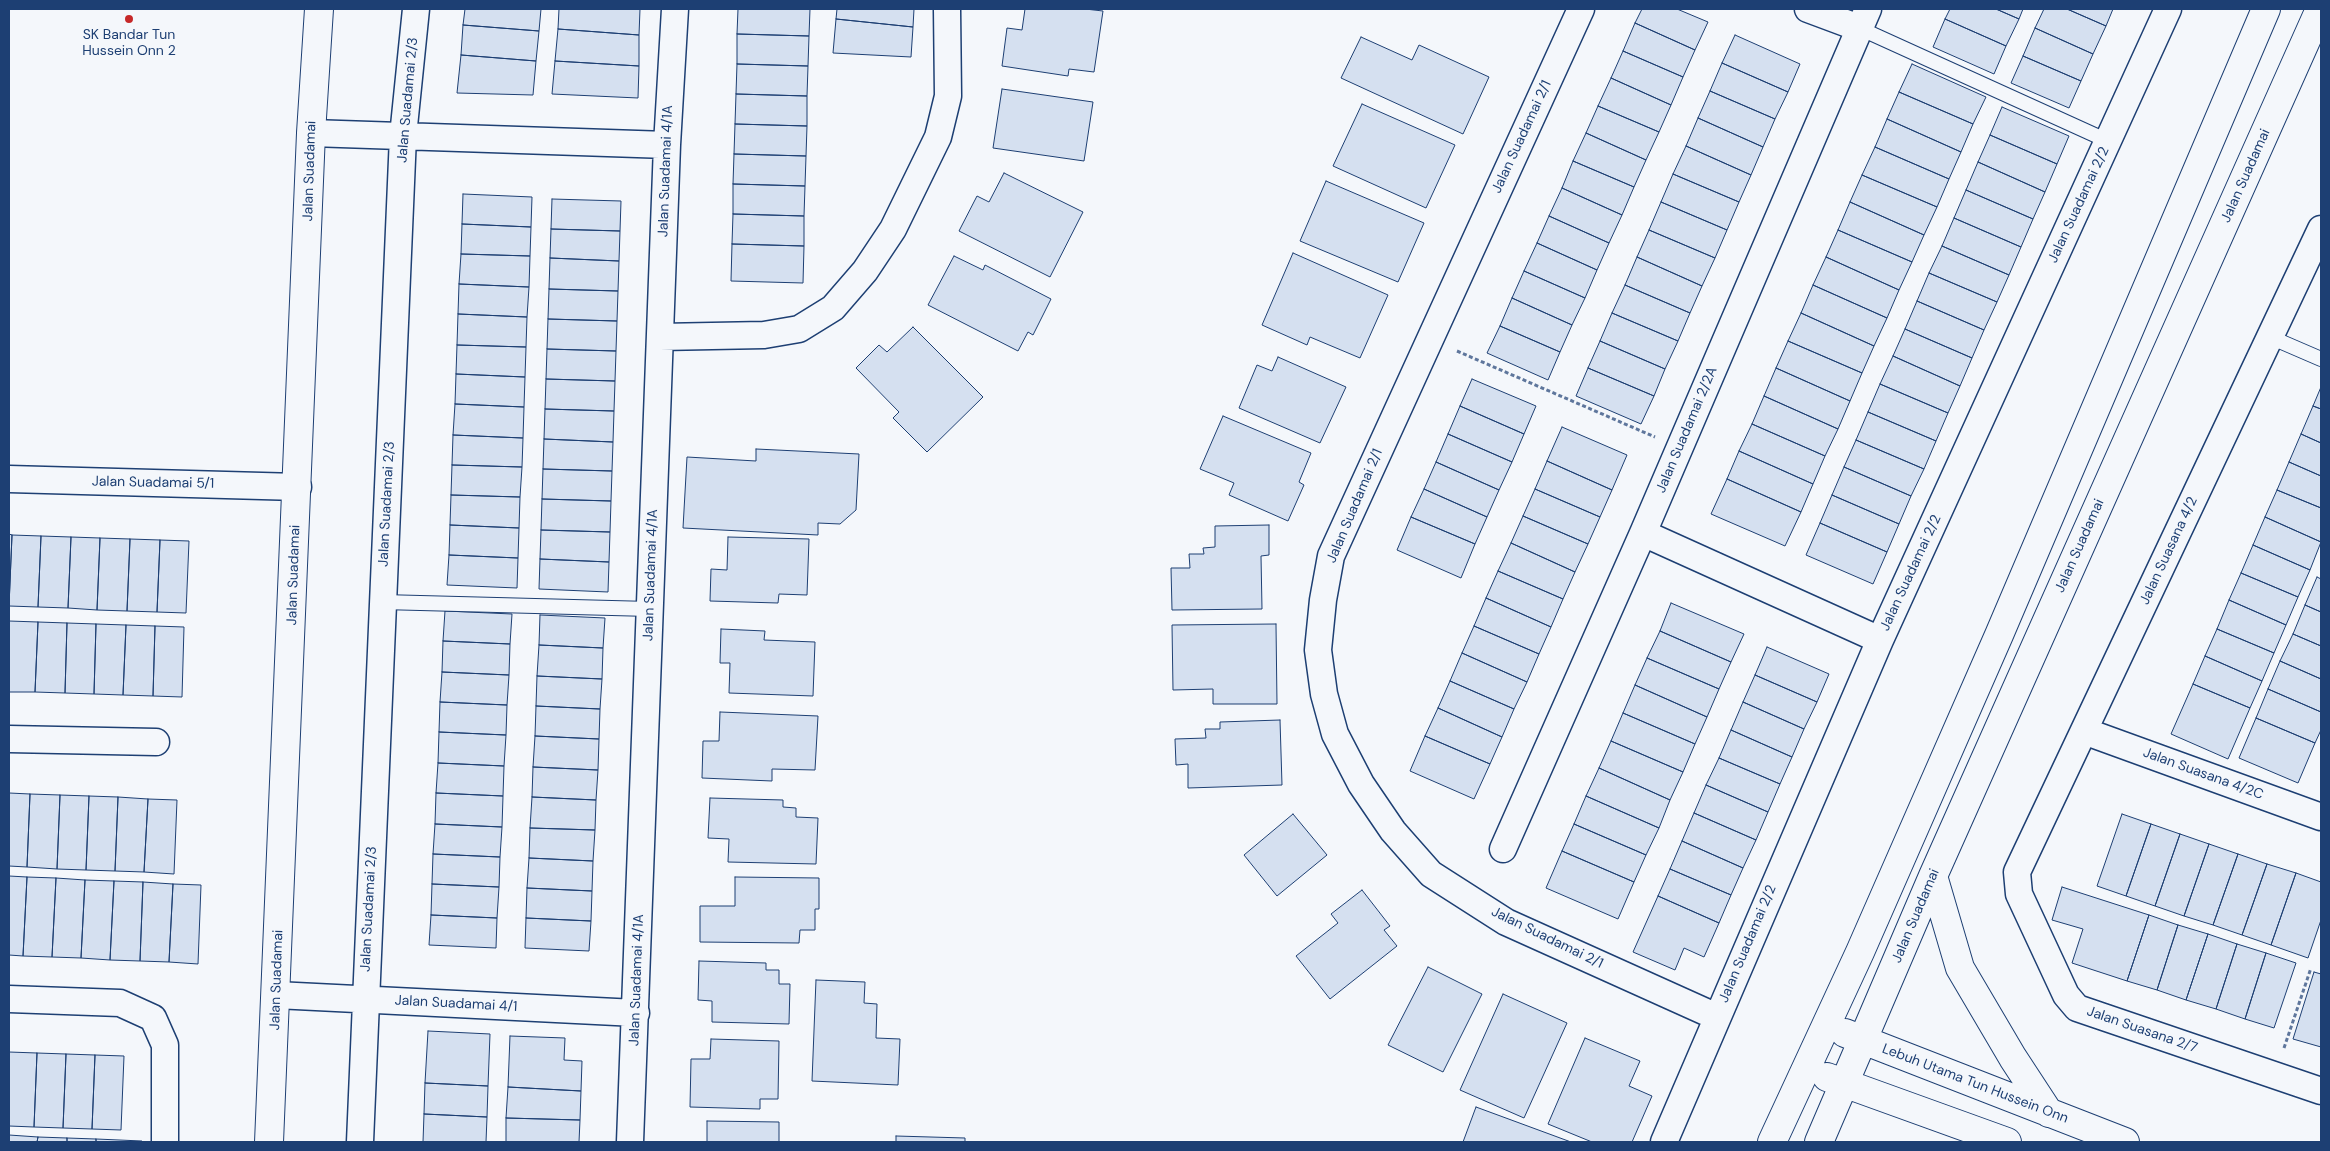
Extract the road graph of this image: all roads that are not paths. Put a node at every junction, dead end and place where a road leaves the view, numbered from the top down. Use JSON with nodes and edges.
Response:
{"nodes":[{"id":1,"x":319,"y":9,"type":"edge"},
{"id":2,"x":416,"y":9,"type":"edge"},
{"id":3,"x":675,"y":9,"type":"edge"},
{"id":4,"x":947,"y":9,"type":"edge"},
{"id":5,"x":1581,"y":9,"type":"edge"},
{"id":6,"x":1808,"y":9,"type":"edge"},
{"id":7,"x":2168,"y":9,"type":"edge"},
{"id":8,"x":2266,"y":9,"type":"edge"},
{"id":9,"x":2320,"y":9,"type":"edge"},
{"id":10,"x":1864,"y":18,"type":"edge"},
{"id":11,"x":311,"y":133,"type":"junction"},
{"id":12,"x":403,"y":136,"type":"junction"},
{"id":13,"x":2108,"y":141,"type":"junction"},
{"id":14,"x":666,"y":145,"type":"junction"},
{"id":15,"x":2321,"y":229,"type":"edge"},
{"id":16,"x":660,"y":337,"type":"junction"},
{"id":17,"x":2270,"y":337,"type":"junction"},
{"id":18,"x":2321,"y":359,"type":"edge"},
{"id":19,"x":9,"y":479,"type":"edge"},
{"id":20,"x":298,"y":486,"type":"junction"},
{"id":21,"x":1643,"y":533,"type":"junction"},
{"id":22,"x":382,"y":602,"type":"junction"},
{"id":23,"x":650,"y":609,"type":"junction"},
{"id":24,"x":1880,"y":640,"type":"junction"},
{"id":25,"x":2084,"y":731,"type":"junction"},
{"id":26,"x":9,"y":739,"type":"edge"},
{"id":27,"x":156,"y":742,"type":"dead end"},
{"id":28,"x":2321,"y":817,"type":"edge"},
{"id":29,"x":1503,"y":849,"type":"dead end"},
{"id":30,"x":2017,"y":872,"type":"joint"},
{"id":31,"x":1933,"y":876,"type":"junction"},
{"id":32,"x":276,"y":995,"type":"junction"},
{"id":33,"x":9,"y":999,"type":"edge"},
{"id":34,"x":365,"y":1000,"type":"junction"},
{"id":35,"x":636,"y":1013,"type":"junction"},
{"id":36,"x":1717,"y":1017,"type":"junction"},
{"id":37,"x":1826,"y":1026,"type":"junction"},
{"id":38,"x":1862,"y":1040,"type":"junction"},
{"id":39,"x":1806,"y":1069,"type":"junction"},
{"id":40,"x":1844,"y":1084,"type":"junction"},
{"id":41,"x":2321,"y":1091,"type":"edge"},
{"id":42,"x":2049,"y":1112,"type":"junction"},
{"id":43,"x":165,"y":1142,"type":"edge"},
{"id":44,"x":270,"y":1142,"type":"edge"},
{"id":45,"x":360,"y":1142,"type":"edge"},
{"id":46,"x":630,"y":1142,"type":"edge"},
{"id":47,"x":1664,"y":1142,"type":"edge"},
{"id":48,"x":1772,"y":1142,"type":"edge"},
{"id":49,"x":1819,"y":1142,"type":"edge"},
{"id":50,"x":2007,"y":1142,"type":"edge"},
{"id":51,"x":2125,"y":1142,"type":"edge"}],
"edges":[{"from":1,"to":11,"type":"main road","name":"Jalan Suadamai"},
{"from":2,"to":12,"type":"street","name":"Jalan Suadamai 2/3"},
{"from":3,"to":14,"type":"street","name":"Jalan Suadamai 4/1A"},
{"from":4,"to":16,"type":"street"},
{"from":5,"to":36,"type":"street","name":"Jalan Suadamai 2/1"},
{"from":6,"to":10,"type":"street"},
{"from":7,"to":13,"type":"street","name":"Jalan Suadamai 2/2"},
{"from":8,"to":37,"type":"main road"},
{"from":9,"to":31,"type":"main road","name":"Jalan Suadamai"},
{"from":10,"to":13,"type":"lane"},
{"from":10,"to":21,"type":"street","name":"Jalan Suadamai 2/2A"},
{"from":11,"to":12,"type":"street"},
{"from":11,"to":20,"type":"main road","name":"Jalan Suadamai"},
{"from":12,"to":14,"type":"street"},
{"from":12,"to":22,"type":"street","name":"Jalan Suadamai 2/3"},
{"from":13,"to":24,"type":"street","name":"Jalan Suadamai 2/2"},
{"from":14,"to":16,"type":"street","name":"Jalan Suadamai 4/1A"},
{"from":15,"to":17,"type":"street","name":"Jalan Suasana 4/2"},
{"from":16,"to":23,"type":"street","name":"Jalan Suadamai 4/1A"},
{"from":17,"to":18,"type":"lane"},
{"from":17,"to":25,"type":"street","name":"Jalan Suasana 4/2"},
{"from":19,"to":20,"type":"street","name":"Jalan Suadamai 5/1"},
{"from":20,"to":32,"type":"main road","name":"Jalan Suadamai"},
{"from":21,"to":24,"type":"street"},
{"from":21,"to":29,"type":"street","name":"Jalan Suadamai 2/2A"},
{"from":22,"to":23,"type":"lane"},
{"from":22,"to":34,"type":"street","name":"Jalan Suadamai 2/3"},
{"from":23,"to":35,"type":"street","name":"Jalan Suadamai 4/1A"},
{"from":24,"to":36,"type":"street","name":"Jalan Suadamai 2/2"},
{"from":25,"to":28,"type":"street","name":"Jalan Suasana 4/2C"},
{"from":25,"to":30,"type":"street","name":"Jalan Suasana 4/2"},
{"from":26,"to":27,"type":"street"},
{"from":30,"to":41,"type":"street","name":"Jalan Suasana 2/7"},
{"from":31,"to":38,"type":"main road","name":"Jalan Suadamai"},
{"from":31,"to":42,"type":"main road"},
{"from":32,"to":34,"type":"street","name":"Jalan Suadamai 4/1"},
{"from":32,"to":44,"type":"main road","name":"Jalan Suadamai"},
{"from":33,"to":43,"type":"street"},
{"from":34,"to":35,"type":"street","name":"Jalan Suadamai 4/1"},
{"from":34,"to":45,"type":"street","name":"Jalan Suadamai 2/3"},
{"from":35,"to":46,"type":"street","name":"Jalan Suadamai 4/1A"},
{"from":36,"to":47,"type":"street","name":"Jalan Suadamai 2/2"},
{"from":37,"to":38,"type":"main road","name":"Lebuh Utama Tun Hussein Onn"},
{"from":37,"to":39,"type":"main road"},
{"from":38,"to":40,"type":"main road","name":"Jalan Suadamai"},
{"from":38,"to":42,"type":"main road","name":"Lebuh Utama Tun Hussein Onn"},
{"from":39,"to":40,"type":"main road"},
{"from":39,"to":48,"type":"main road"},
{"from":40,"to":49,"type":"main road","name":"Jalan Suadamai"},
{"from":40,"to":50,"type":"main road"},
{"from":42,"to":51,"type":"main road","name":"Lebuh Utama Tun Hussein Onn"}]}
